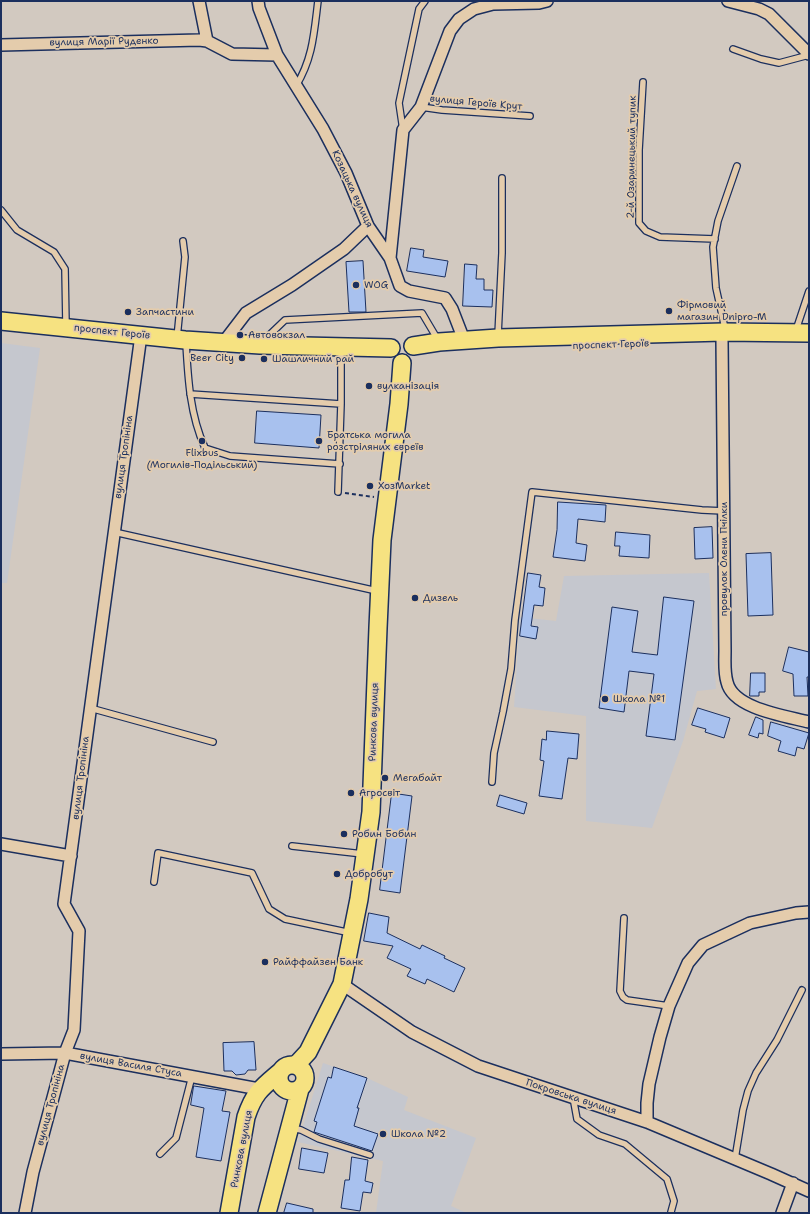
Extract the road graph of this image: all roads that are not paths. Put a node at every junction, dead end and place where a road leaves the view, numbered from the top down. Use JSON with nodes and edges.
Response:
{"nodes":[{"id":1,"x":199,"y":1,"type":"edge"},
{"id":2,"x":258,"y":1,"type":"edge"},
{"id":3,"x":318,"y":1,"type":"edge"},
{"id":4,"x":425,"y":1,"type":"edge"},
{"id":5,"x":547,"y":1,"type":"edge"},
{"id":6,"x":728,"y":1,"type":"edge"},
{"id":7,"x":207,"y":41,"type":"junction"},
{"id":8,"x":1,"y":45,"type":"edge"},
{"id":9,"x":733,"y":49,"type":"dead end"},
{"id":10,"x":809,"y":54,"type":"edge"},
{"id":11,"x":277,"y":55,"type":"junction"},
{"id":12,"x":643,"y":82,"type":"dead end"},
{"id":13,"x":296,"y":86,"type":"junction"},
{"id":14,"x":421,"y":107,"type":"junction"},
{"id":15,"x":530,"y":116,"type":"dead end"},
{"id":16,"x":403,"y":130,"type":"junction"},
{"id":17,"x":737,"y":166,"type":"dead end"},
{"id":18,"x":502,"y":178,"type":"dead end"},
{"id":19,"x":1,"y":210,"type":"edge"},
{"id":20,"x":368,"y":226,"type":"junction"},
{"id":21,"x":715,"y":239,"type":"junction"},
{"id":22,"x":183,"y":241,"type":"dead end"},
{"id":23,"x":390,"y":258,"type":"junction"},
{"id":24,"x":809,"y":291,"type":"edge"},
{"id":25,"x":1,"y":321,"type":"edge"},
{"id":26,"x":66,"y":327,"type":"junction"},
{"id":27,"x":140,"y":335,"type":"junction"},
{"id":28,"x":804,"y":335,"type":"edge"},
{"id":29,"x":722,"y":336,"type":"junction"},
{"id":30,"x":498,"y":338,"type":"junction"},
{"id":31,"x":181,"y":340,"type":"junction"},
{"id":32,"x":464,"y":340,"type":"junction"},
{"id":33,"x":222,"y":342,"type":"junction"},
{"id":34,"x":439,"y":342,"type":"junction"},
{"id":35,"x":260,"y":345,"type":"junction"},
{"id":36,"x":341,"y":347,"type":"junction"},
{"id":37,"x":409,"y":355,"type":"junction"},
{"id":38,"x":190,"y":394,"type":"junction"},
{"id":39,"x":341,"y":404,"type":"junction"},
{"id":40,"x":340,"y":464,"type":"junction"},
{"id":41,"x":338,"y":492,"type":"road end"},
{"id":42,"x":724,"y":511,"type":"junction"},
{"id":43,"x":114,"y":532,"type":"junction"},
{"id":44,"x":380,"y":591,"type":"junction"},
{"id":45,"x":90,"y":708,"type":"junction"},
{"id":46,"x":809,"y":722,"type":"edge"},
{"id":47,"x":214,"y":742,"type":"dead end"},
{"id":48,"x":492,"y":782,"type":"dead end"},
{"id":49,"x":1,"y":844,"type":"edge"},
{"id":50,"x":292,"y":846,"type":"dead end"},
{"id":51,"x":366,"y":854,"type":"junction"},
{"id":52,"x":71,"y":856,"type":"junction"},
{"id":53,"x":154,"y":882,"type":"dead end"},
{"id":54,"x":809,"y":912,"type":"edge"},
{"id":55,"x":624,"y":918,"type":"dead end"},
{"id":56,"x":352,"y":934,"type":"junction"},
{"id":57,"x":342,"y":984,"type":"junction"},
{"id":58,"x":802,"y":990,"type":"dead end"},
{"id":59,"x":669,"y":1006,"type":"junction"},
{"id":60,"x":65,"y":1053,"type":"junction"},
{"id":61,"x":1,"y":1054,"type":"edge"},
{"id":62,"x":296,"y":1066,"type":"junction"},
{"id":63,"x":280,"y":1072,"type":"junction"},
{"id":64,"x":192,"y":1076,"type":"junction"},
{"id":65,"x":260,"y":1089,"type":"junction"},
{"id":66,"x":300,"y":1089,"type":"junction"},
{"id":67,"x":572,"y":1097,"type":"junction"},
{"id":68,"x":648,"y":1122,"type":"junction"},
{"id":69,"x":290,"y":1128,"type":"junction"},
{"id":70,"x":160,"y":1154,"type":"dead end"},
{"id":71,"x":370,"y":1155,"type":"dead end"},
{"id":72,"x":735,"y":1160,"type":"junction"},
{"id":73,"x":793,"y":1183,"type":"junction"},
{"id":74,"x":809,"y":1191,"type":"edge"},
{"id":75,"x":671,"y":1212,"type":"dead end"},
{"id":76,"x":24,"y":1213,"type":"edge"},
{"id":77,"x":229,"y":1213,"type":"edge"},
{"id":78,"x":267,"y":1213,"type":"edge"},
{"id":79,"x":782,"y":1213,"type":"edge"}],
"edges":[{"from":1,"to":7,"type":"street"},
{"from":2,"to":11,"type":"street","name":"Козацька вулиця"},
{"from":3,"to":13,"type":"lane"},
{"from":4,"to":16,"type":"lane"},
{"from":5,"to":14,"type":"street"},
{"from":6,"to":10,"type":"street"},
{"from":7,"to":8,"type":"street","name":"вулиця Марії Руденко"},
{"from":7,"to":11,"type":"street"},
{"from":9,"to":10,"type":"lane"},
{"from":11,"to":13,"type":"street","name":"Козацька вулиця"},
{"from":12,"to":21,"type":"lane","name":"2-й Озаринецький тупик"},
{"from":13,"to":20,"type":"street","name":"Козацька вулиця"},
{"from":14,"to":15,"type":"lane","name":"вулиця Героїв Крут"},
{"from":14,"to":16,"type":"street"},
{"from":16,"to":23,"type":"street"},
{"from":17,"to":21,"type":"lane"},
{"from":18,"to":30,"type":"lane"},
{"from":19,"to":26,"type":"lane"},
{"from":20,"to":23,"type":"street","name":"Козацька вулиця"},
{"from":20,"to":33,"type":"street"},
{"from":21,"to":29,"type":"lane"},
{"from":22,"to":31,"type":"lane"},
{"from":23,"to":32,"type":"street","name":"Козацька вулиця"},
{"from":24,"to":28,"type":"lane"},
{"from":25,"to":26,"type":"main road","name":"проспект Героїв"},
{"from":26,"to":27,"type":"main road","name":"проспект Героїв"},
{"from":27,"to":31,"type":"main road","name":"проспект Героїв"},
{"from":27,"to":43,"type":"street","name":"вулиця Тропініна"},
{"from":28,"to":29,"type":"main road","name":"проспект Героїв"},
{"from":29,"to":30,"type":"main road","name":"проспект Героїв"},
{"from":29,"to":37,"type":"main road","name":"проспект Героїв"},
{"from":29,"to":42,"type":"street","name":"провулок Олени Пчілки"},
{"from":30,"to":32,"type":"main road","name":"проспект Героїв"},
{"from":31,"to":33,"type":"main road","name":"проспект Героїв"},
{"from":31,"to":38,"type":"lane"},
{"from":32,"to":34,"type":"main road","name":"проспект Героїв"},
{"from":33,"to":35,"type":"main road","name":"проспект Героїв"},
{"from":34,"to":35,"type":"lane"},
{"from":34,"to":37,"type":"main road","name":"проспект Героїв"},
{"from":35,"to":36,"type":"main road","name":"проспект Героїв"},
{"from":36,"to":37,"type":"main road","name":"проспект Героїв"},
{"from":36,"to":39,"type":"lane"},
{"from":37,"to":44,"type":"main road","name":"Ринкова вулиця"},
{"from":38,"to":39,"type":"lane"},
{"from":38,"to":40,"type":"lane"},
{"from":39,"to":40,"type":"lane"},
{"from":40,"to":41,"type":"lane"},
{"from":42,"to":46,"type":"street","name":"провулок Олени Пчілки"},
{"from":42,"to":48,"type":"lane"},
{"from":43,"to":44,"type":"lane"},
{"from":43,"to":45,"type":"street","name":"вулиця Тропініна"},
{"from":44,"to":51,"type":"main road","name":"Ринкова вулиця"},
{"from":45,"to":47,"type":"lane"},
{"from":45,"to":52,"type":"street","name":"вулиця Тропініна"},
{"from":49,"to":52,"type":"street"},
{"from":50,"to":51,"type":"lane"},
{"from":51,"to":56,"type":"main road","name":"Ринкова вулиця"},
{"from":52,"to":60,"type":"street","name":"вулиця Тропініна"},
{"from":53,"to":56,"type":"lane"},
{"from":54,"to":59,"type":"street"},
{"from":55,"to":59,"type":"lane"},
{"from":56,"to":57,"type":"main road","name":"Ринкова вулиця"},
{"from":57,"to":62,"type":"main road","name":"Ринкова вулиця"},
{"from":57,"to":67,"type":"street","name":"Покровська вулиця"},
{"from":58,"to":72,"type":"lane"},
{"from":59,"to":68,"type":"street"},
{"from":60,"to":61,"type":"street","name":"вулиця Василя Стуса"},
{"from":60,"to":64,"type":"street","name":"вулиця Василя Стуса"},
{"from":60,"to":76,"type":"street","name":"вулиця Тропініна"},
{"from":62,"to":63,"type":"main road","name":"Ринкова вулиця"},
{"from":62,"to":66,"type":"main road"},
{"from":63,"to":65,"type":"main road","name":"Ринкова вулиця"},
{"from":63,"to":66,"type":"main road"},
{"from":64,"to":65,"type":"street","name":"вулиця Василя Стуса"},
{"from":64,"to":70,"type":"lane"},
{"from":65,"to":77,"type":"main road","name":"Ринкова вулиця"},
{"from":66,"to":69,"type":"main road"},
{"from":67,"to":68,"type":"street","name":"Покровська вулиця"},
{"from":67,"to":75,"type":"lane"},
{"from":68,"to":72,"type":"street","name":"Покровська вулиця"},
{"from":69,"to":71,"type":"lane"},
{"from":69,"to":78,"type":"main road"},
{"from":72,"to":73,"type":"street","name":"Покровська вулиця"},
{"from":73,"to":74,"type":"street","name":"Покровська вулиця"},
{"from":73,"to":79,"type":"street"}]}
